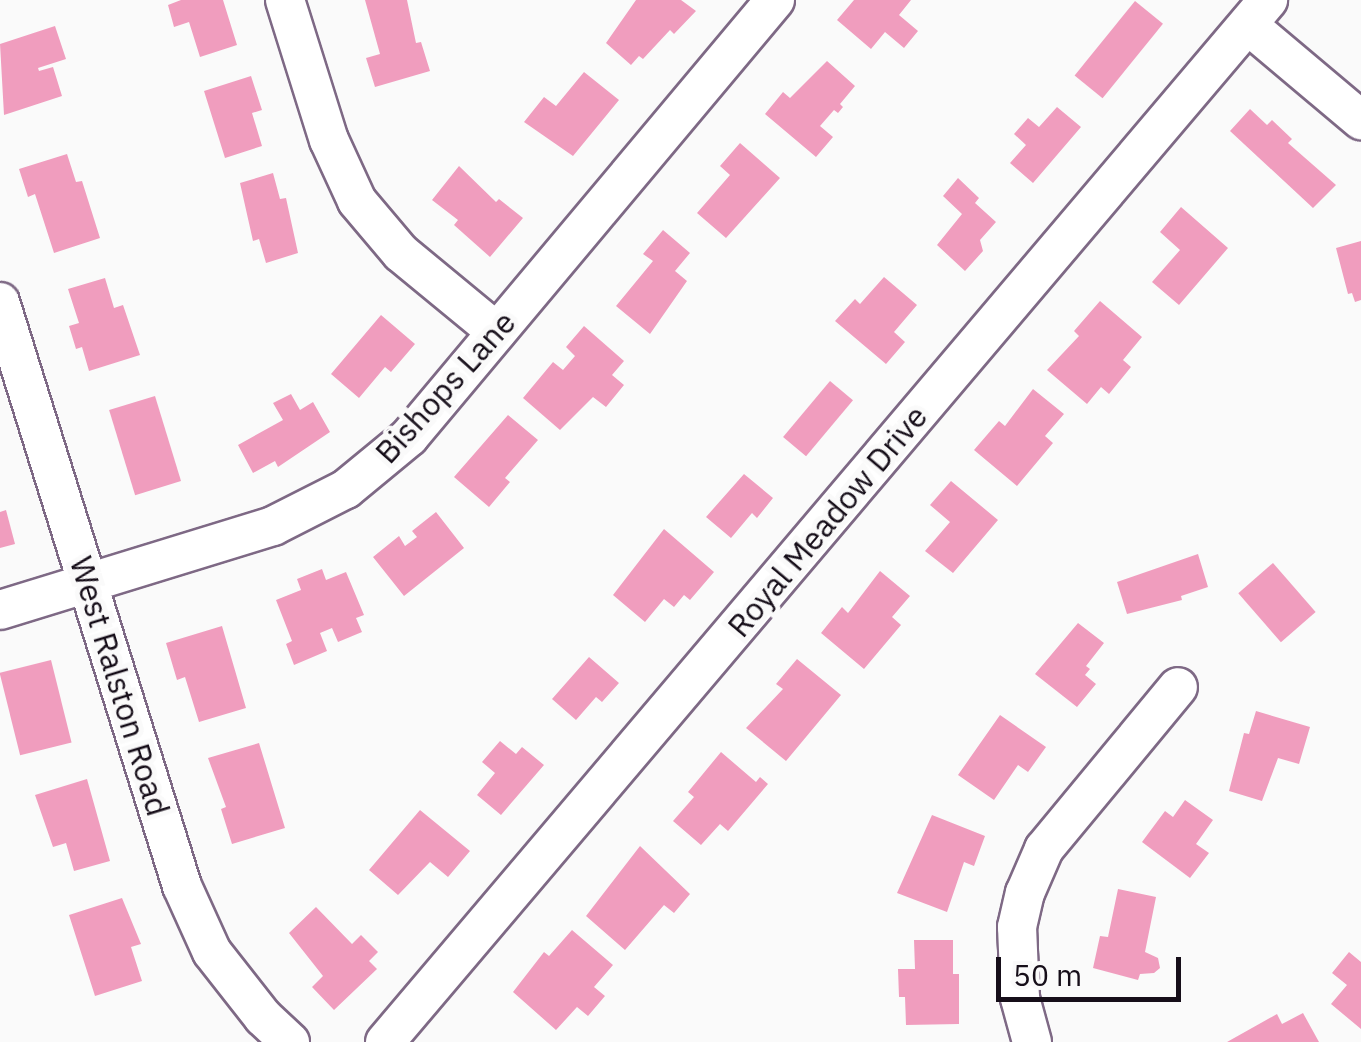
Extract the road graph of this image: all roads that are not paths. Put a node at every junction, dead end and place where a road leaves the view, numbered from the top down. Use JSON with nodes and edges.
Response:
{"nodes":[{"id":1,"x":285,"y":0,"type":"edge"},
{"id":2,"x":775,"y":0,"type":"edge"},
{"id":3,"x":1258,"y":12,"type":"edge"},
{"id":4,"x":1361,"y":120,"type":"edge"},
{"id":5,"x":0,"y":302,"type":"edge"},
{"id":6,"x":498,"y":332,"type":"junction"},
{"id":7,"x":89,"y":583,"type":"junction"},
{"id":8,"x":0,"y":610,"type":"edge"},
{"id":9,"x":1178,"y":687,"type":"dead end"},
{"id":10,"x":290,"y":1042,"type":"edge"},
{"id":11,"x":385,"y":1042,"type":"edge"},
{"id":12,"x":1032,"y":1042,"type":"edge"}],
"edges":[{"from":1,"to":6,"type":"street"},
{"from":2,"to":6,"type":"street","name":"Bishops Lane"},
{"from":3,"to":4,"type":"street"},
{"from":3,"to":11,"type":"street","name":"Royal Meadow Drive"},
{"from":5,"to":7,"type":"street","name":"West Ralston Road"},
{"from":6,"to":7,"type":"street","name":"Bishops Lane"},
{"from":7,"to":8,"type":"street","name":"Bishops Lane"},
{"from":7,"to":10,"type":"street","name":"West Ralston Road"},
{"from":9,"to":12,"type":"street"}]}
